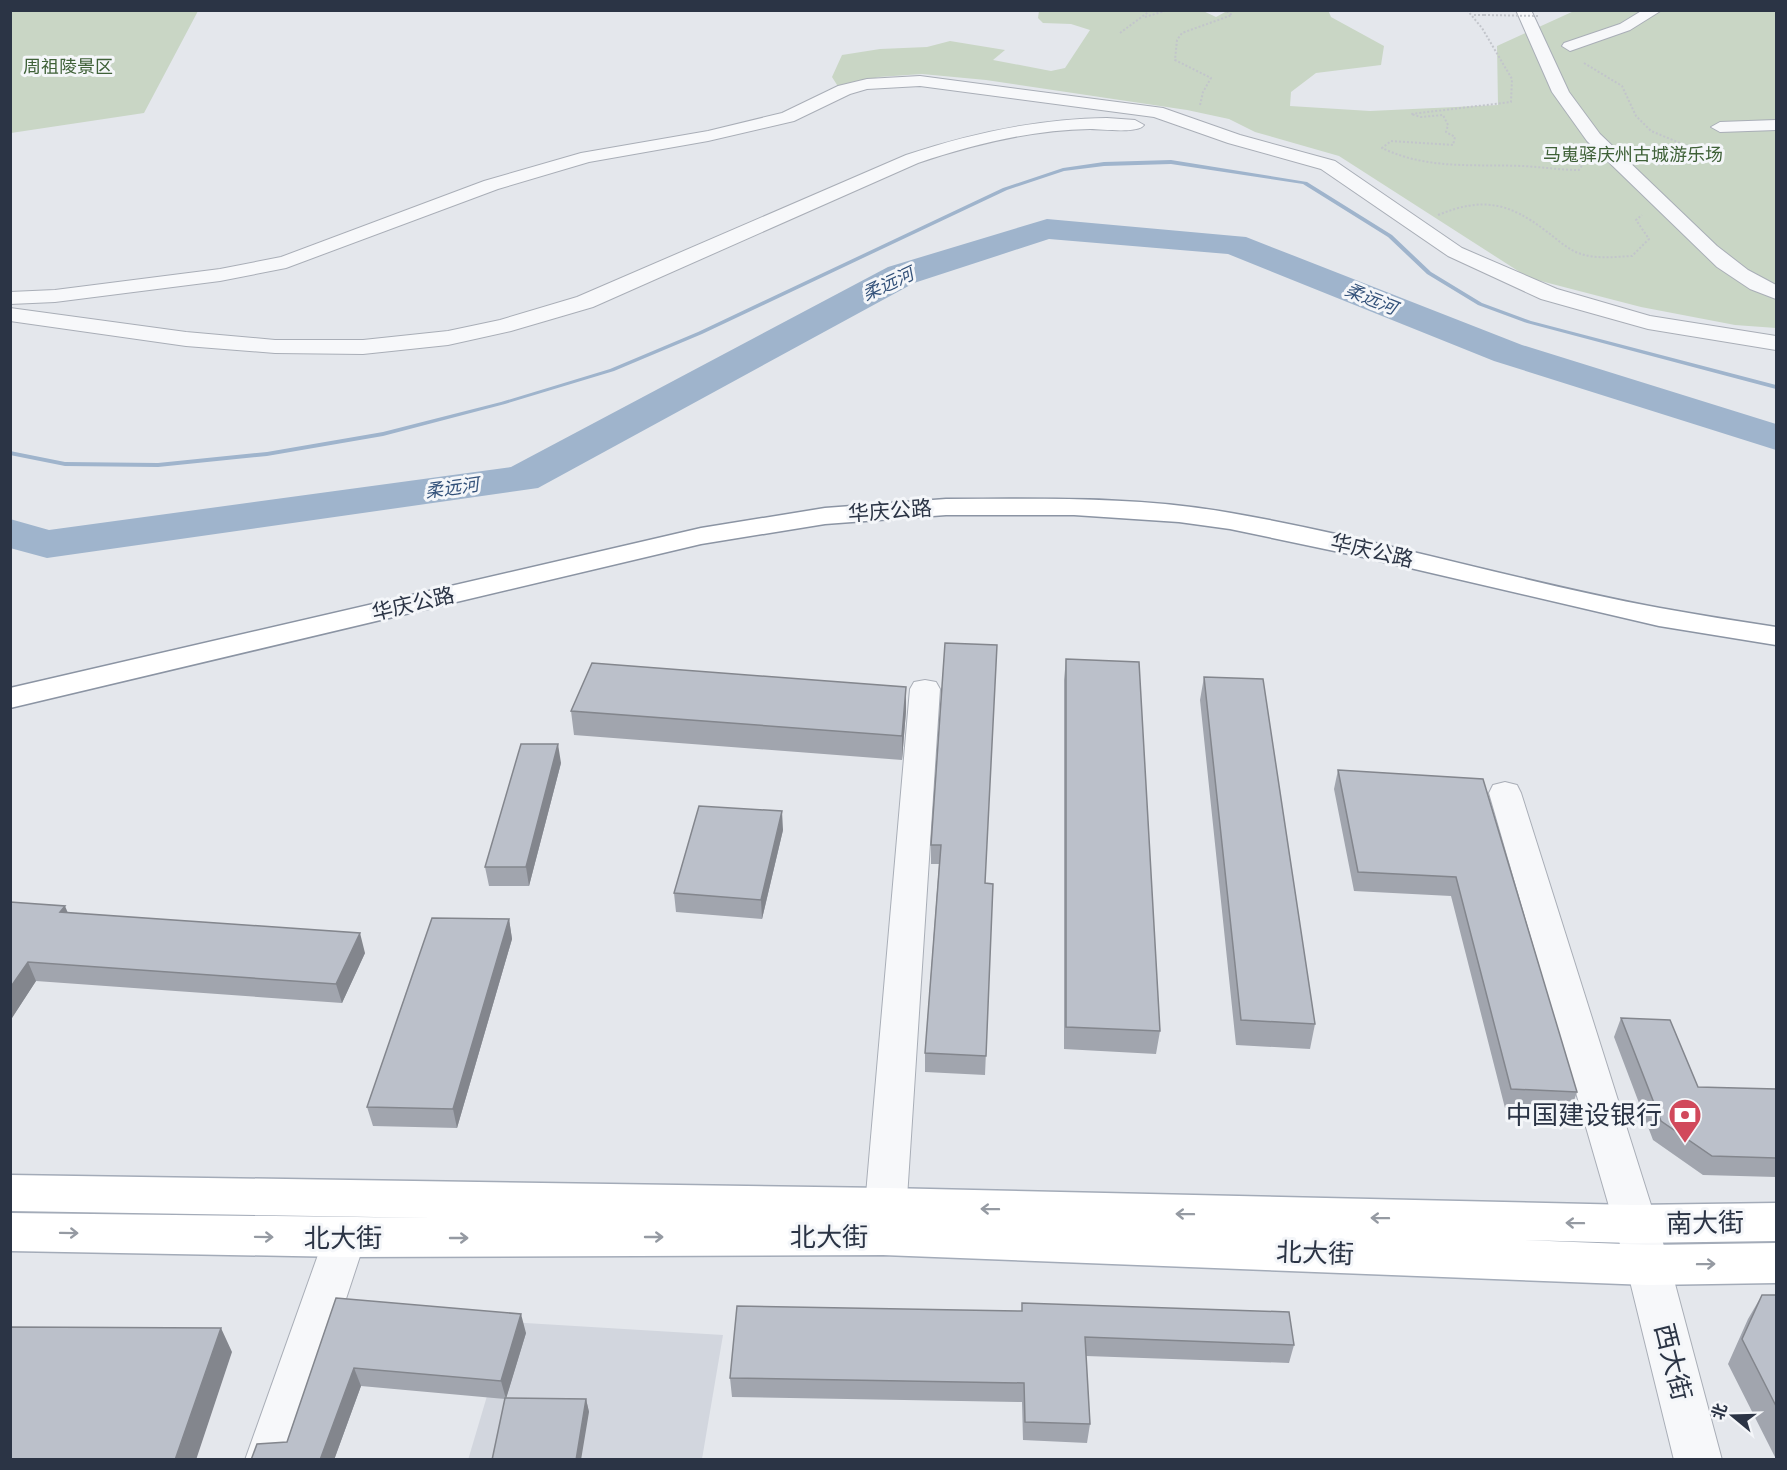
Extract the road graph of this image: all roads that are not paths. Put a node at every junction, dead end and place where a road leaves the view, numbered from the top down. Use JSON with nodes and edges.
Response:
{"nodes":[{"id":1,"x":1654,"y":10,"type":"edge"},
{"id":2,"x":1532,"y":13,"type":"edge"},
{"id":3,"x":1570,"y":46,"type":"road end"},
{"id":4,"x":1776,"y":125,"type":"edge"},
{"id":5,"x":1720,"y":127,"type":"dead end"},
{"id":6,"x":1234,"y":140,"type":"junction"},
{"id":7,"x":1776,"y":293,"type":"edge"},
{"id":8,"x":10,"y":298,"type":"edge"},
{"id":9,"x":10,"y":314,"type":"edge"},
{"id":10,"x":1776,"y":343,"type":"edge"},
{"id":11,"x":1776,"y":628,"type":"edge"},
{"id":12,"x":1776,"y":636,"type":"edge"},
{"id":13,"x":925,"y":689,"type":"dead end"},
{"id":14,"x":10,"y":690,"type":"edge"},
{"id":15,"x":10,"y":698,"type":"edge"},
{"id":16,"x":1505,"y":793,"type":"dead end"},
{"id":17,"x":10,"y":1193,"type":"edge"},
{"id":18,"x":885,"y":1222,"type":"junction"},
{"id":19,"x":1776,"y":1222,"type":"edge"},
{"id":20,"x":1634,"y":1224,"type":"junction"},
{"id":21,"x":10,"y":1232,"type":"edge"},
{"id":22,"x":345,"y":1238,"type":"junction"},
{"id":23,"x":1776,"y":1263,"type":"edge"},
{"id":24,"x":1648,"y":1265,"type":"junction"},
{"id":25,"x":269,"y":1460,"type":"edge"},
{"id":26,"x":1698,"y":1460,"type":"edge"}],
"edges":[{"from":1,"to":3,"type":"street"},
{"from":2,"to":7,"type":"street"},
{"from":4,"to":5,"type":"street"},
{"from":6,"to":8,"type":"street"},
{"from":6,"to":9,"type":"street"},
{"from":6,"to":10,"type":"street"},
{"from":11,"to":14,"type":"main road","name":"华庆公路"},
{"from":12,"to":15,"type":"main road","name":"华庆公路"},
{"from":13,"to":18,"type":"street"},
{"from":16,"to":20,"type":"street","name":"西大街"},
{"from":17,"to":18,"type":"main road","name":"北大街"},
{"from":20,"to":18,"type":"main road","name":"北大街","one_way":true},
{"from":22,"to":18,"type":"main road","name":"北大街","one_way":true},
{"from":18,"to":24,"type":"main road","name":"北大街"},
{"from":19,"to":20,"type":"main road","name":"南大街"},
{"from":20,"to":24,"type":"street","name":"西大街"},
{"from":21,"to":22,"type":"main road","name":"北大街","one_way":true},
{"from":22,"to":25,"type":"street"},
{"from":24,"to":23,"type":"main road","name":"南大街","one_way":true},
{"from":24,"to":26,"type":"street","name":"西大街"}]}
